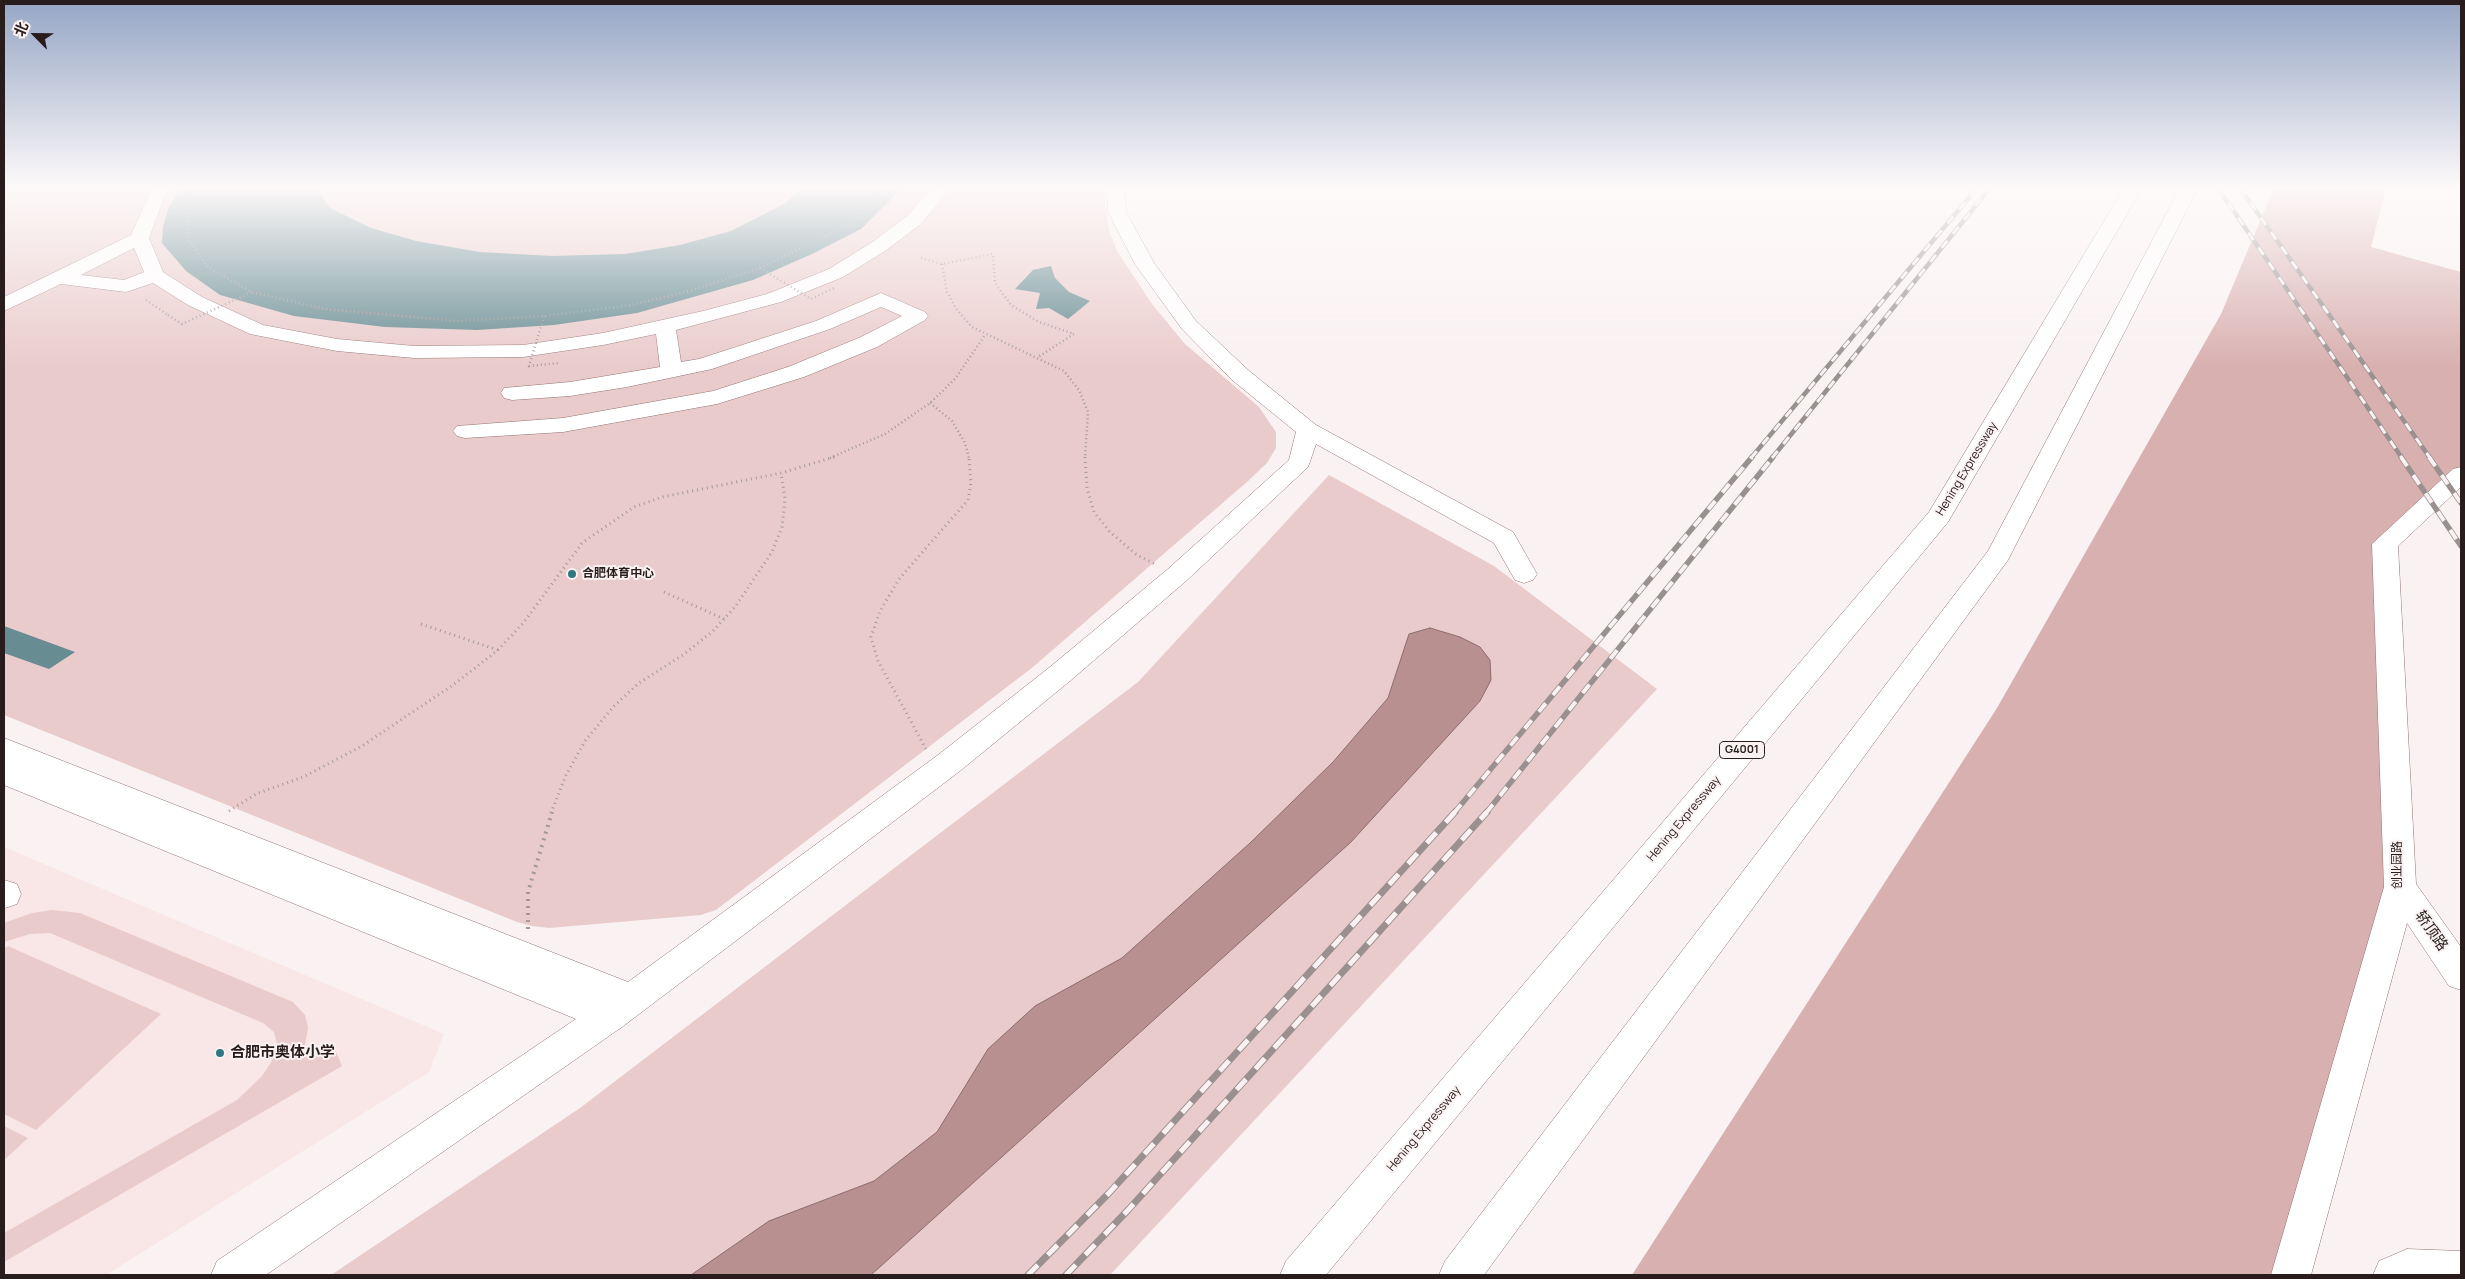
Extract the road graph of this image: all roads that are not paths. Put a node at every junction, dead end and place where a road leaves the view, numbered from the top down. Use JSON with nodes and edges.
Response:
{"nodes":[{"id":1,"x":119,"y":248,"type":"edge"},
{"id":2,"x":143,"y":248,"type":"edge"},
{"id":3,"x":877,"y":248,"type":"edge"},
{"id":4,"x":1136,"y":248,"type":"edge"},
{"id":5,"x":2098,"y":248,"type":"edge"},
{"id":6,"x":2158,"y":248,"type":"edge"},
{"id":7,"x":155,"y":274,"type":"junction"},
{"id":8,"x":58,"y":278,"type":"junction"},
{"id":9,"x":4,"y":305,"type":"edge"},
{"id":10,"x":665,"y":326,"type":"junction"},
{"id":11,"x":523,"y":351,"type":"junction"},
{"id":12,"x":704,"y":364,"type":"junction"},
{"id":13,"x":671,"y":371,"type":"junction"},
{"id":14,"x":512,"y":393,"type":"junction"},
{"id":15,"x":717,"y":397,"type":"junction"},
{"id":16,"x":1308,"y":430,"type":"junction"},
{"id":17,"x":2461,"y":474,"type":"edge"},
{"id":18,"x":1524,"y":574,"type":"dead end"},
{"id":19,"x":4,"y":749,"type":"edge"},
{"id":20,"x":8,"y":779,"type":"edge"},
{"id":21,"x":2400,"y":887,"type":"junction"},
{"id":22,"x":2461,"y":975,"type":"edge"},
{"id":23,"x":620,"y":1007,"type":"junction"},
{"id":24,"x":2461,"y":1271,"type":"edge"},
{"id":25,"x":231,"y":1275,"type":"edge"},
{"id":26,"x":1300,"y":1275,"type":"edge"},
{"id":27,"x":1459,"y":1275,"type":"edge"},
{"id":28,"x":2291,"y":1275,"type":"edge"},
{"id":29,"x":2393,"y":1275,"type":"edge"}],
"edges":[{"from":1,"to":8,"type":"main road"},
{"from":2,"to":7,"type":"main road"},
{"from":3,"to":10,"type":"main road"},
{"from":4,"to":16,"type":"main road"},
{"from":5,"to":26,"type":"main road","name":"Hening Expressway","number":"G4001"},
{"from":6,"to":27,"type":"main road"},
{"from":7,"to":8,"type":"main road"},
{"from":7,"to":11,"type":"main road"},
{"from":8,"to":9,"type":"main road"},
{"from":10,"to":11,"type":"main road"},
{"from":10,"to":13,"type":"main road"},
{"from":11,"to":14,"type":"main road"},
{"from":12,"to":13,"type":"main road"},
{"from":12,"to":15,"type":"main road"},
{"from":12,"to":15,"type":"main road"},
{"from":13,"to":14,"type":"main road"},
{"from":14,"to":15,"type":"main road"},
{"from":16,"to":18,"type":"main road"},
{"from":16,"to":23,"type":"main road"},
{"from":17,"to":21,"type":"main road","name":"创业园路"},
{"from":19,"to":23,"type":"main road"},
{"from":20,"to":23,"type":"main road"},
{"from":21,"to":22,"type":"main road","name":"轿顶路"},
{"from":21,"to":28,"type":"main road","name":"创业园路"},
{"from":23,"to":25,"type":"main road"},
{"from":24,"to":29,"type":"main road"}]}
